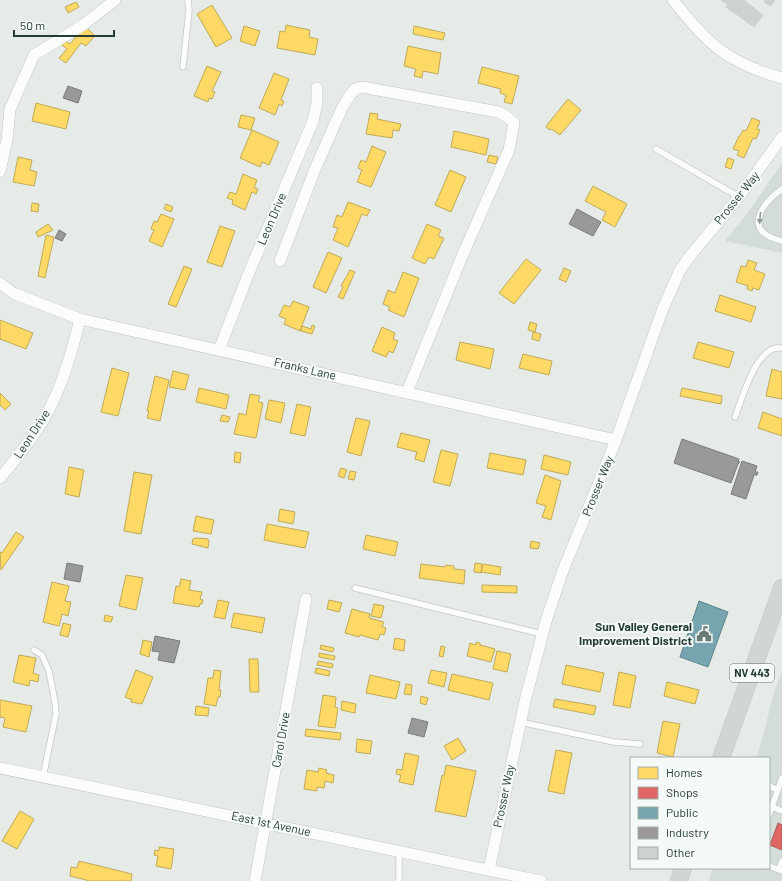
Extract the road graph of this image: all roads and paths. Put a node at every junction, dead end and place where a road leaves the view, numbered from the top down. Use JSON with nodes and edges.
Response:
{"nodes":[{"id":1,"x":115,"y":0,"type":"edge"},
{"id":2,"x":188,"y":0,"type":"edge"},
{"id":3,"x":673,"y":0,"type":"edge"},
{"id":4,"x":183,"y":67,"type":"dead end"},
{"id":5,"x":782,"y":78,"type":"edge"},
{"id":6,"x":317,"y":88,"type":"dead end"},
{"id":7,"x":782,"y":137,"type":"edge"},
{"id":8,"x":656,"y":149,"type":"dead end"},
{"id":9,"x":0,"y":171,"type":"edge"},
{"id":10,"x":782,"y":189,"type":"edge"},
{"id":11,"x":739,"y":197,"type":"junction"},
{"id":12,"x":782,"y":241,"type":"edge"},
{"id":13,"x":280,"y":260,"type":"dead end"},
{"id":14,"x":0,"y":283,"type":"edge"},
{"id":15,"x":80,"y":319,"type":"junction"},
{"id":16,"x":782,"y":348,"type":"edge"},
{"id":17,"x":219,"y":350,"type":"junction"},
{"id":18,"x":407,"y":392,"type":"junction"},
{"id":19,"x":735,"y":417,"type":"dead end"},
{"id":20,"x":616,"y":440,"type":"junction"},
{"id":21,"x":0,"y":478,"type":"edge"},
{"id":22,"x":355,"y":588,"type":"dead end"},
{"id":23,"x":782,"y":588,"type":"edge"},
{"id":24,"x":306,"y":599,"type":"dead end"},
{"id":25,"x":542,"y":634,"type":"junction"},
{"id":26,"x":34,"y":650,"type":"dead end"},
{"id":27,"x":520,"y":722,"type":"junction"},
{"id":28,"x":640,"y":744,"type":"dead end"},
{"id":29,"x":721,"y":757,"type":"edge"},
{"id":30,"x":0,"y":768,"type":"edge"},
{"id":31,"x":43,"y":777,"type":"junction"},
{"id":32,"x":782,"y":780,"type":"edge"},
{"id":33,"x":770,"y":786,"type":"edge"},
{"id":34,"x":778,"y":790,"type":"junction"},
{"id":35,"x":772,"y":807,"type":"junction"},
{"id":36,"x":782,"y":811,"type":"edge"},
{"id":37,"x":770,"y":812,"type":"edge"},
{"id":38,"x":266,"y":823,"type":"junction"},
{"id":39,"x":399,"y":851,"type":"junction"},
{"id":40,"x":782,"y":861,"type":"edge"},
{"id":41,"x":770,"y":866,"type":"edge"},
{"id":42,"x":683,"y":869,"type":"edge"},
{"id":43,"x":489,"y":870,"type":"junction"},
{"id":44,"x":780,"y":870,"type":"edge"},
{"id":45,"x":255,"y":881,"type":"edge"},
{"id":46,"x":400,"y":881,"type":"edge"},
{"id":47,"x":542,"y":881,"type":"edge"},
{"id":48,"x":679,"y":881,"type":"edge"}],
"edges":[{"from":1,"to":9,"type":"street"},
{"from":2,"to":4,"type":"lane"},
{"from":3,"to":5,"type":"street"},
{"from":6,"to":17,"type":"street","name":"Leon Drive"},
{"from":7,"to":11,"type":"street","name":"Prosser Way"},
{"from":8,"to":11,"type":"lane"},
{"from":10,"to":12,"type":"lane","one_way":true},
{"from":11,"to":20,"type":"street","name":"Prosser Way"},
{"from":13,"to":18,"type":"street"},
{"from":14,"to":15,"type":"street","name":"Franks Lane"},
{"from":15,"to":17,"type":"street","name":"Franks Lane"},
{"from":15,"to":21,"type":"street","name":"Leon Drive"},
{"from":16,"to":19,"type":"lane"},
{"from":17,"to":18,"type":"street","name":"Franks Lane"},
{"from":18,"to":20,"type":"street","name":"Franks Lane"},
{"from":20,"to":25,"type":"street","name":"Prosser Way"},
{"from":22,"to":25,"type":"lane"},
{"from":23,"to":29,"type":"main road","number":"NV 443"},
{"from":24,"to":38,"type":"street","name":"Carol Drive"},
{"from":25,"to":27,"type":"street","name":"Prosser Way"},
{"from":26,"to":31,"type":"lane"},
{"from":27,"to":28,"type":"lane"},
{"from":27,"to":43,"type":"street","name":"Prosser Way"},
{"from":30,"to":31,"type":"street","name":"East 1st Avenue"},
{"from":31,"to":38,"type":"street","name":"East 1st Avenue"},
{"from":32,"to":34,"type":"lane"},
{"from":33,"to":34,"type":"lane"},
{"from":34,"to":35,"type":"lane"},
{"from":35,"to":36,"type":"lane"},
{"from":35,"to":37,"type":"lane"},
{"from":38,"to":39,"type":"street","name":"East 1st Avenue"},
{"from":38,"to":45,"type":"street","name":"Carol Drive"},
{"from":39,"to":43,"type":"street","name":"East 1st Avenue"},
{"from":39,"to":46,"type":"lane"},
{"from":40,"to":44,"type":"lane"},
{"from":41,"to":44,"type":"lane"},
{"from":42,"to":48,"type":"main road"},
{"from":43,"to":47,"type":"street","name":"East 1st Avenue"}]}
